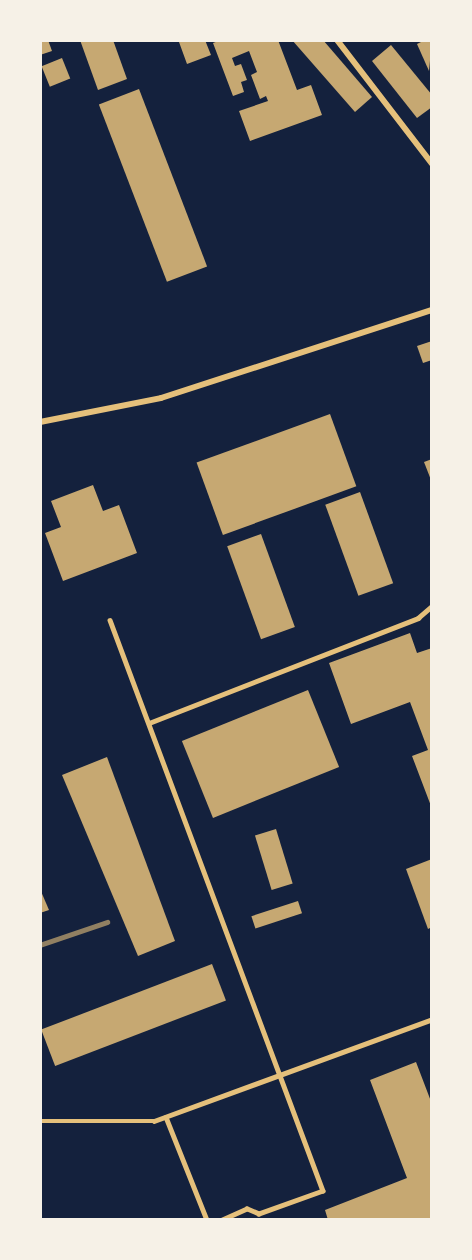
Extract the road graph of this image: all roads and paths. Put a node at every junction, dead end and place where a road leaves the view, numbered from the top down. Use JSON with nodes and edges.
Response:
{"nodes":[{"id":1,"x":337,"y":40,"type":"edge"},
{"id":2,"x":432,"y":164,"type":"edge"},
{"id":3,"x":432,"y":310,"type":"edge"},
{"id":4,"x":40,"y":422,"type":"edge"},
{"id":5,"x":432,"y":606,"type":"edge"},
{"id":6,"x":110,"y":620,"type":"dead end"},
{"id":7,"x":149,"y":723,"type":"junction"},
{"id":8,"x":432,"y":1019,"type":"edge"},
{"id":9,"x":280,"y":1074,"type":"junction"},
{"id":10,"x":166,"y":1117,"type":"junction"},
{"id":11,"x":40,"y":1121,"type":"edge"},
{"id":12,"x":207,"y":1220,"type":"edge"},
{"id":13,"x":222,"y":1220,"type":"edge"}],
"edges":[{"from":1,"to":2,"type":"street"},
{"from":3,"to":4,"type":"street"},
{"from":5,"to":7,"type":"lane"},
{"from":6,"to":7,"type":"lane"},
{"from":7,"to":9,"type":"lane"},
{"from":8,"to":9,"type":"lane"},
{"from":9,"to":10,"type":"lane"},
{"from":9,"to":13,"type":"lane"},
{"from":10,"to":11,"type":"lane"},
{"from":10,"to":12,"type":"lane"}]}
